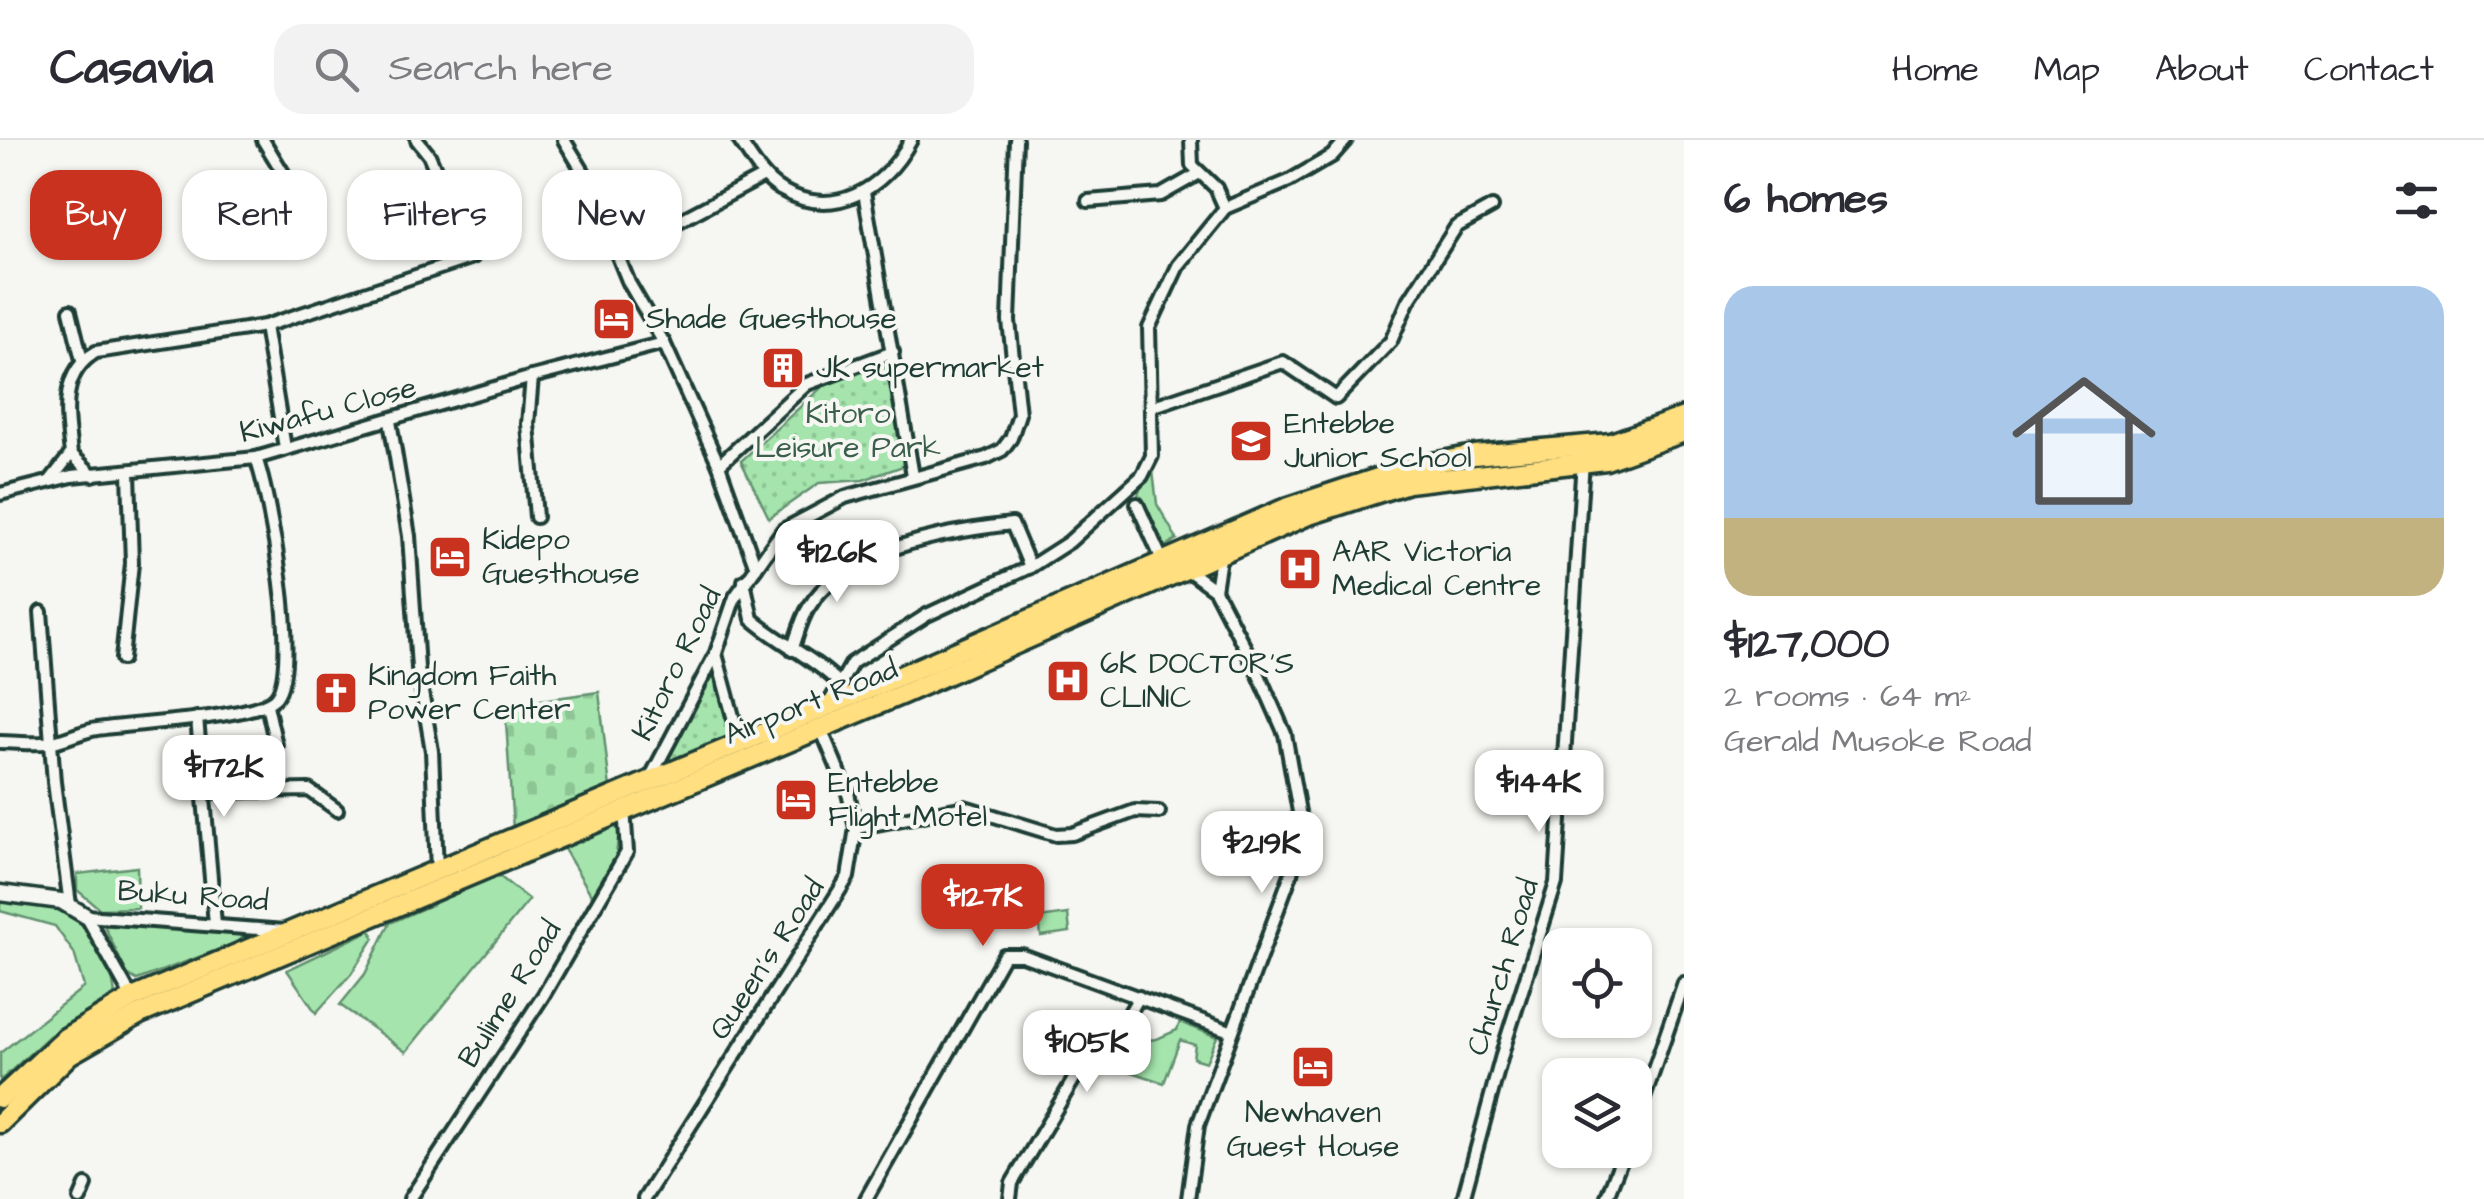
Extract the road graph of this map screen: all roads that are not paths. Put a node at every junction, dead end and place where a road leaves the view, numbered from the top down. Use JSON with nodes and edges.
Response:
{"nodes":[{"id":1,"x":262,"y":140,"type":"edge"},
{"id":2,"x":417,"y":140,"type":"edge"},
{"id":3,"x":564,"y":140,"type":"edge"},
{"id":4,"x":740,"y":140,"type":"edge"},
{"id":5,"x":911,"y":140,"type":"edge"},
{"id":6,"x":1016,"y":140,"type":"edge"},
{"id":7,"x":1191,"y":140,"type":"edge"},
{"id":8,"x":1346,"y":140,"type":"edge"},
{"id":9,"x":281,"y":170,"type":"edge"},
{"id":10,"x":582,"y":170,"type":"edge"},
{"id":11,"x":1198,"y":174,"type":"junction"},
{"id":12,"x":764,"y":176,"type":"junction"},
{"id":13,"x":864,"y":192,"type":"junction"},
{"id":14,"x":1088,"y":202,"type":"dead end"},
{"id":15,"x":1492,"y":207,"type":"dead end"},
{"id":16,"x":1225,"y":208,"type":"junction"},
{"id":17,"x":682,"y":220,"type":"edge"},
{"id":18,"x":620,"y":260,"type":"edge"},
{"id":19,"x":70,"y":311,"type":"dead end"},
{"id":20,"x":265,"y":326,"type":"junction"},
{"id":21,"x":664,"y":343,"type":"junction"},
{"id":22,"x":893,"y":352,"type":"junction"},
{"id":23,"x":82,"y":360,"type":"junction"},
{"id":24,"x":532,"y":377,"type":"junction"},
{"id":25,"x":1152,"y":407,"type":"junction"},
{"id":26,"x":1684,"y":417,"type":"edge"},
{"id":27,"x":390,"y":421,"type":"junction"},
{"id":28,"x":1684,"y":432,"type":"edge"},
{"id":29,"x":286,"y":448,"type":"junction"},
{"id":30,"x":71,"y":454,"type":"junction"},
{"id":31,"x":1583,"y":456,"type":"junction"},
{"id":32,"x":256,"y":458,"type":"junction"},
{"id":33,"x":719,"y":465,"type":"junction"},
{"id":34,"x":128,"y":474,"type":"junction"},
{"id":35,"x":94,"y":476,"type":"junction"},
{"id":36,"x":913,"y":476,"type":"junction"},
{"id":37,"x":50,"y":482,"type":"junction"},
{"id":38,"x":0,"y":494,"type":"edge"},
{"id":39,"x":1137,"y":504,"type":"dead end"},
{"id":40,"x":536,"y":516,"type":"dead end"},
{"id":41,"x":1219,"y":546,"type":"junction"},
{"id":42,"x":1163,"y":562,"type":"junction"},
{"id":43,"x":1030,"y":567,"type":"junction"},
{"id":44,"x":756,"y":568,"type":"junction"},
{"id":45,"x":1189,"y":571,"type":"junction"},
{"id":46,"x":744,"y":581,"type":"junction"},
{"id":47,"x":1215,"y":590,"type":"junction"},
{"id":48,"x":40,"y":612,"type":"dead end"},
{"id":49,"x":792,"y":650,"type":"junction"},
{"id":50,"x":716,"y":653,"type":"junction"},
{"id":51,"x":122,"y":659,"type":"dead end"},
{"id":52,"x":839,"y":682,"type":"junction"},
{"id":53,"x":268,"y":704,"type":"junction"},
{"id":54,"x":828,"y":704,"type":"junction"},
{"id":55,"x":197,"y":718,"type":"junction"},
{"id":56,"x":822,"y":728,"type":"junction"},
{"id":57,"x":0,"y":742,"type":"edge"},
{"id":58,"x":52,"y":742,"type":"junction"},
{"id":59,"x":740,"y":742,"type":"junction"},
{"id":60,"x":276,"y":745,"type":"dead end"},
{"id":61,"x":648,"y":780,"type":"junction"},
{"id":62,"x":201,"y":792,"type":"junction"},
{"id":63,"x":624,"y":808,"type":"junction"},
{"id":64,"x":336,"y":810,"type":"dead end"},
{"id":65,"x":1159,"y":812,"type":"dead end"},
{"id":66,"x":856,"y":828,"type":"junction"},
{"id":67,"x":553,"y":830,"type":"junction"},
{"id":68,"x":438,"y":871,"type":"junction"},
{"id":69,"x":0,"y":893,"type":"edge"},
{"id":70,"x":70,"y":904,"type":"junction"},
{"id":71,"x":86,"y":916,"type":"junction"},
{"id":72,"x":216,"y":924,"type":"junction"},
{"id":73,"x":295,"y":932,"type":"junction"},
{"id":74,"x":320,"y":940,"type":"junction"},
{"id":75,"x":1684,"y":982,"type":"edge"},
{"id":76,"x":1139,"y":997,"type":"junction"},
{"id":77,"x":136,"y":1006,"type":"junction"},
{"id":78,"x":1230,"y":1032,"type":"junction"},
{"id":79,"x":1652,"y":1075,"type":"edge"},
{"id":80,"x":0,"y":1098,"type":"edge"},
{"id":81,"x":0,"y":1123,"type":"edge"},
{"id":82,"x":1618,"y":1168,"type":"edge"},
{"id":83,"x":86,"y":1185,"type":"dead end"},
{"id":84,"x":80,"y":1199,"type":"edge"},
{"id":85,"x":410,"y":1199,"type":"edge"},
{"id":86,"x":644,"y":1199,"type":"edge"},
{"id":87,"x":866,"y":1199,"type":"edge"},
{"id":88,"x":1010,"y":1199,"type":"edge"},
{"id":89,"x":1188,"y":1199,"type":"edge"},
{"id":90,"x":1463,"y":1199,"type":"edge"},
{"id":91,"x":1606,"y":1199,"type":"edge"}],
"edges":[{"from":1,"to":9,"type":"street"},
{"from":2,"to":20,"type":"street"},
{"from":3,"to":10,"type":"street"},
{"from":4,"to":12,"type":"street"},
{"from":5,"to":13,"type":"street"},
{"from":6,"to":36,"type":"street","name":"Kitoro Road"},
{"from":7,"to":11,"type":"street"},
{"from":8,"to":16,"type":"street"},
{"from":11,"to":14,"type":"street"},
{"from":11,"to":16,"type":"street"},
{"from":12,"to":13,"type":"street"},
{"from":12,"to":17,"type":"street"},
{"from":13,"to":22,"type":"street"},
{"from":15,"to":25,"type":"street"},
{"from":16,"to":25,"type":"street"},
{"from":18,"to":21,"type":"street"},
{"from":19,"to":23,"type":"street"},
{"from":20,"to":23,"type":"street"},
{"from":20,"to":29,"type":"street"},
{"from":21,"to":24,"type":"street","name":"Kiwafu Close"},
{"from":21,"to":33,"type":"street"},
{"from":22,"to":33,"type":"street"},
{"from":22,"to":36,"type":"street"},
{"from":23,"to":30,"type":"street"},
{"from":24,"to":27,"type":"street","name":"Kiwafu Close"},
{"from":24,"to":40,"type":"street"},
{"from":25,"to":43,"type":"street"},
{"from":26,"to":31,"type":"highway","name":"Airport Road"},
{"from":27,"to":29,"type":"street","name":"Kiwafu Close"},
{"from":27,"to":68,"type":"street"},
{"from":28,"to":31,"type":"highway","name":"Airport Road"},
{"from":29,"to":32,"type":"street","name":"Kiwafu Close"},
{"from":30,"to":35,"type":"street"},
{"from":30,"to":37,"type":"street"},
{"from":31,"to":41,"type":"highway","name":"Airport Road"},
{"from":31,"to":90,"type":"street","name":"Church Road"},
{"from":32,"to":34,"type":"street","name":"Kiwafu Close"},
{"from":32,"to":53,"type":"street"},
{"from":33,"to":44,"type":"street"},
{"from":34,"to":35,"type":"street","name":"Kiwafu Close"},
{"from":34,"to":51,"type":"street"},
{"from":35,"to":37,"type":"street","name":"Kiwafu Close"},
{"from":36,"to":44,"type":"street","name":"Kitoro Road"},
{"from":37,"to":38,"type":"street","name":"Kiwafu Close"},
{"from":39,"to":42,"type":"street"},
{"from":41,"to":42,"type":"highway","name":"Airport Road"},
{"from":41,"to":45,"type":"highway","name":"Airport Road"},
{"from":41,"to":47,"type":"street"},
{"from":42,"to":54,"type":"highway","name":"Airport Road"},
{"from":43,"to":49,"type":"street"},
{"from":43,"to":52,"type":"street"},
{"from":44,"to":46,"type":"street","name":"Kitoro Road"},
{"from":45,"to":47,"type":"street"},
{"from":45,"to":56,"type":"highway","name":"Airport Road"},
{"from":46,"to":49,"type":"street"},
{"from":46,"to":50,"type":"street","name":"Kitoro Road"},
{"from":47,"to":78,"type":"street"},
{"from":48,"to":58,"type":"street"},
{"from":49,"to":52,"type":"street"},
{"from":50,"to":59,"type":"street"},
{"from":50,"to":61,"type":"street","name":"Kitoro Road"},
{"from":52,"to":54,"type":"street"},
{"from":53,"to":55,"type":"street"},
{"from":53,"to":60,"type":"street"},
{"from":54,"to":59,"type":"highway","name":"Airport Road"},
{"from":55,"to":58,"type":"street"},
{"from":55,"to":62,"type":"street"},
{"from":56,"to":63,"type":"highway","name":"Airport Road"},
{"from":56,"to":66,"type":"street","name":"Queen's Road"},
{"from":57,"to":58,"type":"street"},
{"from":58,"to":70,"type":"street"},
{"from":59,"to":61,"type":"highway","name":"Airport Road"},
{"from":61,"to":67,"type":"highway","name":"Airport Road"},
{"from":62,"to":64,"type":"street"},
{"from":62,"to":72,"type":"street"},
{"from":63,"to":67,"type":"highway","name":"Airport Road"},
{"from":63,"to":85,"type":"street","name":"Bulime Road"},
{"from":65,"to":66,"type":"street"},
{"from":66,"to":86,"type":"street","name":"Queen's Road"},
{"from":67,"to":68,"type":"highway","name":"Airport Road"},
{"from":67,"to":74,"type":"highway","name":"Airport Road"},
{"from":68,"to":73,"type":"highway","name":"Airport Road"},
{"from":69,"to":70,"type":"street","name":"Buku Road"},
{"from":70,"to":71,"type":"street","name":"Buku Road"},
{"from":71,"to":72,"type":"street","name":"Buku Road"},
{"from":71,"to":77,"type":"street","name":"Buku Road"},
{"from":72,"to":73,"type":"street","name":"Buku Road"},
{"from":73,"to":74,"type":"street","name":"Buku Road"},
{"from":73,"to":77,"type":"highway","name":"Airport Road"},
{"from":74,"to":77,"type":"highway","name":"Airport Road"},
{"from":75,"to":79,"type":"street"},
{"from":76,"to":78,"type":"street"},
{"from":76,"to":87,"type":"street"},
{"from":76,"to":88,"type":"street"},
{"from":77,"to":80,"type":"highway","name":"Airport Road"},
{"from":77,"to":81,"type":"highway","name":"Airport Road"},
{"from":78,"to":89,"type":"street"},
{"from":82,"to":91,"type":"street"},
{"from":83,"to":84,"type":"street"}]}
